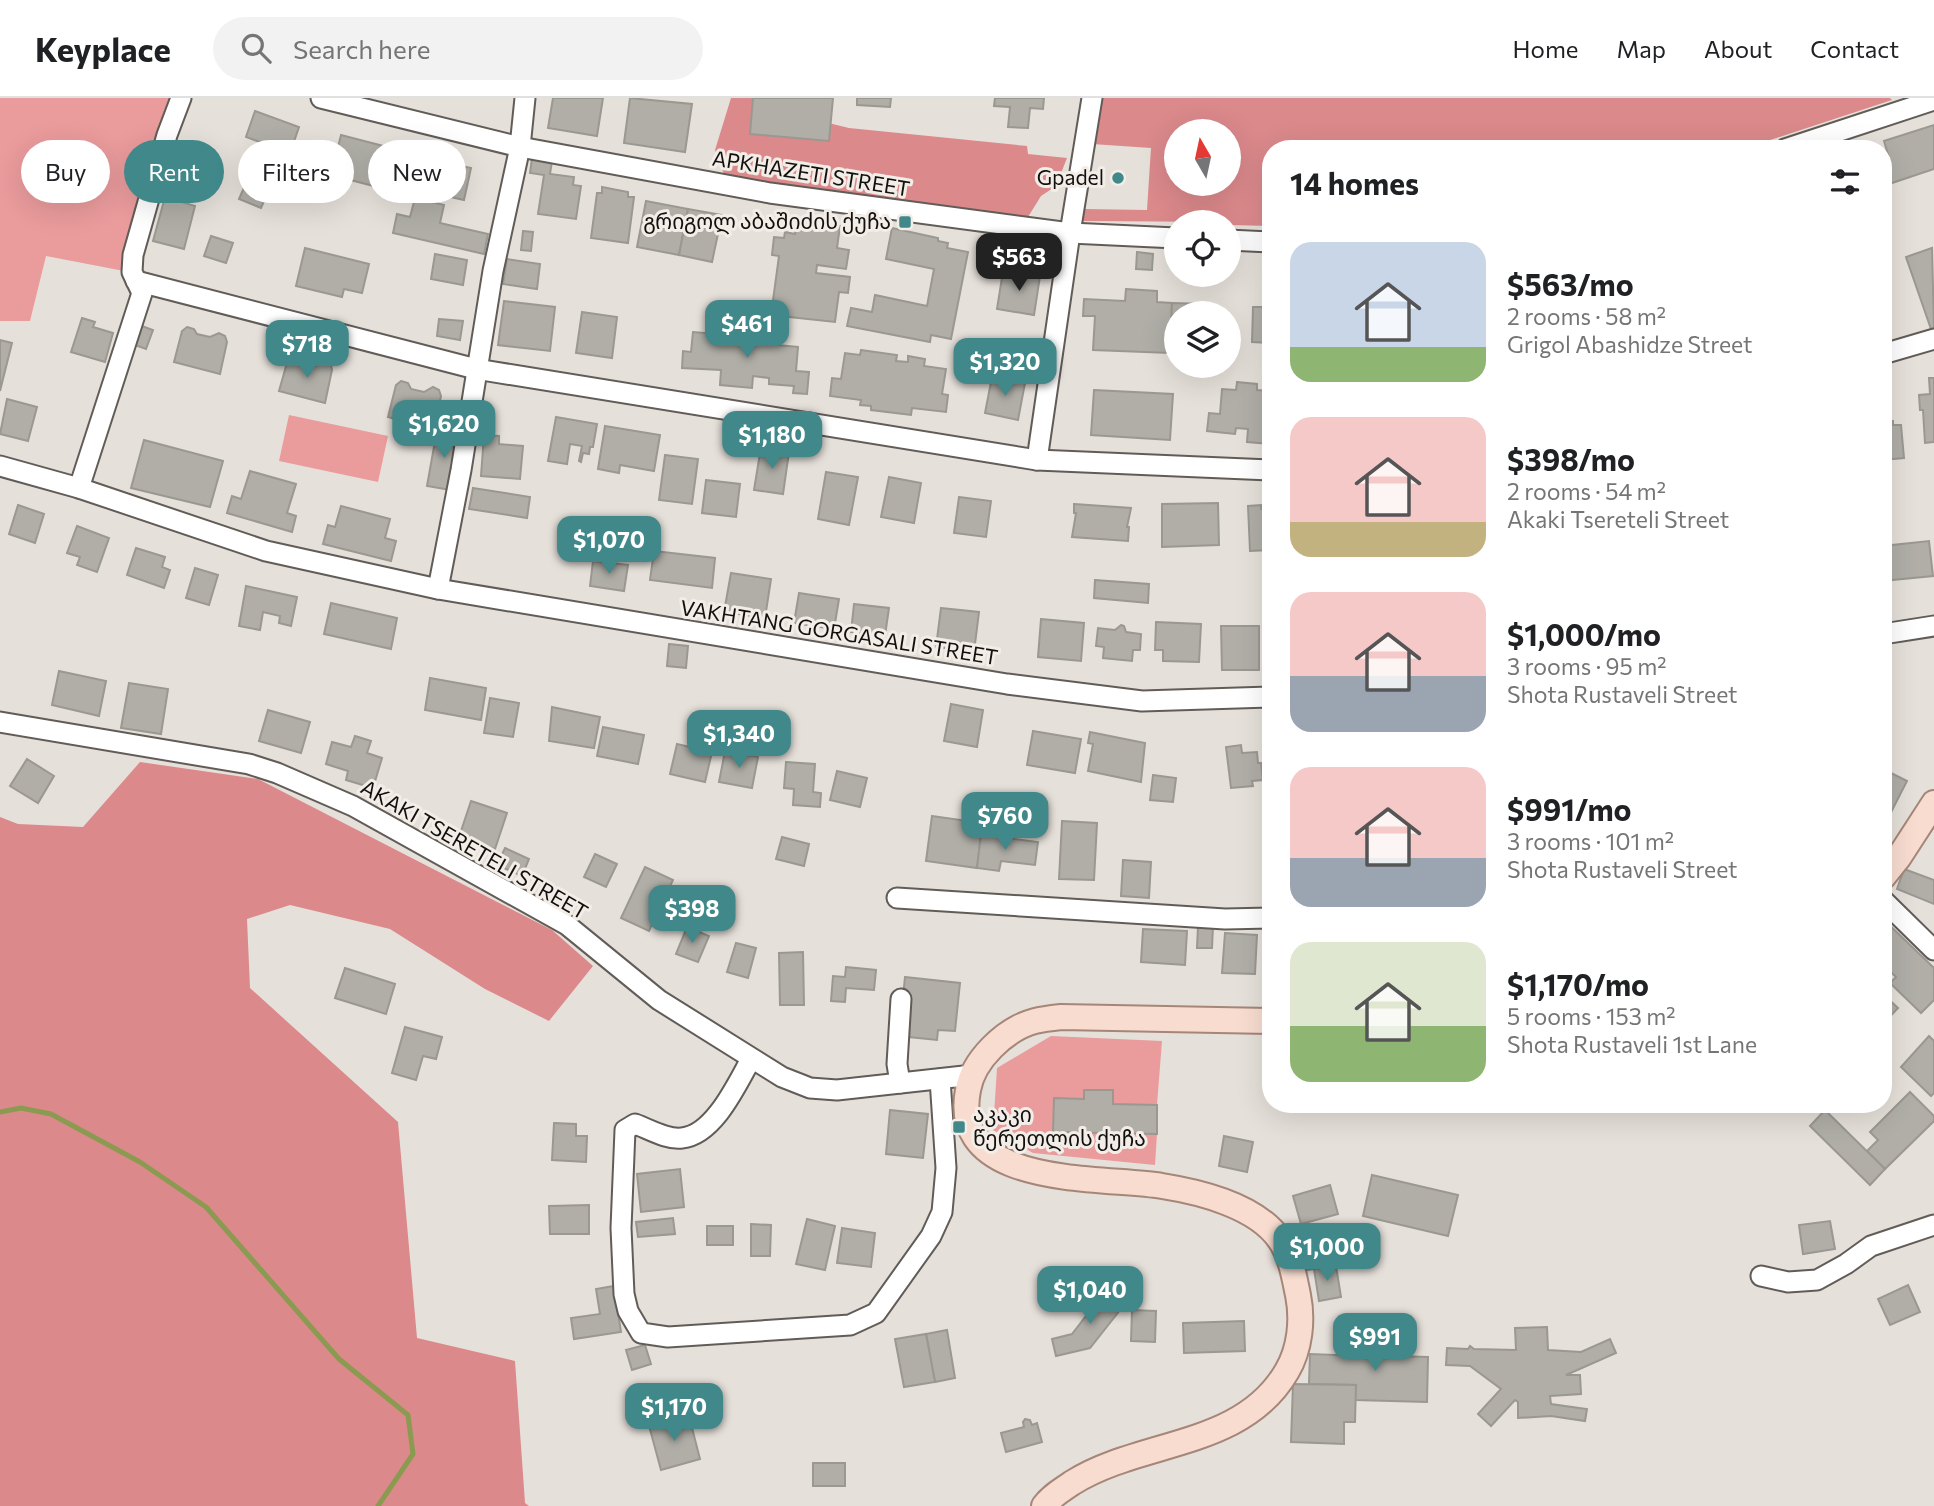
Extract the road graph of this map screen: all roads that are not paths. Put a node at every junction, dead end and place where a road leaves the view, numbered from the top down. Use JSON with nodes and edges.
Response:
{"nodes":[{"id":1,"x":181,"y":98,"type":"edge"},
{"id":2,"x":321,"y":98,"type":"edge"},
{"id":3,"x":525,"y":98,"type":"edge"},
{"id":4,"x":1092,"y":98,"type":"edge"},
{"id":5,"x":1934,"y":100,"type":"edge"},
{"id":6,"x":1812,"y":140,"type":"edge"},
{"id":7,"x":520,"y":147,"type":"junction"},
{"id":8,"x":1070,"y":233,"type":"junction"},
{"id":9,"x":1164,"y":237,"type":"edge"},
{"id":10,"x":1241,"y":241,"type":"edge"},
{"id":11,"x":1262,"y":242,"type":"edge"},
{"id":12,"x":136,"y":281,"type":"junction"},
{"id":13,"x":1934,"y":339,"type":"edge"},
{"id":14,"x":1892,"y":351,"type":"edge"},
{"id":15,"x":476,"y":369,"type":"junction"},
{"id":16,"x":1037,"y":460,"type":"junction"},
{"id":17,"x":0,"y":466,"type":"edge"},
{"id":18,"x":1262,"y":470,"type":"edge"},
{"id":19,"x":79,"y":488,"type":"junction"},
{"id":20,"x":438,"y":589,"type":"junction"},
{"id":21,"x":1934,"y":625,"type":"edge"},
{"id":22,"x":1892,"y":632,"type":"edge"},
{"id":23,"x":1262,"y":697,"type":"edge"},
{"id":24,"x":0,"y":722,"type":"edge"},
{"id":25,"x":1934,"y":803,"type":"edge"},
{"id":26,"x":1892,"y":856,"type":"edge"},
{"id":27,"x":897,"y":898,"type":"dead end"},
{"id":28,"x":1892,"y":909,"type":"edge"},
{"id":29,"x":1262,"y":918,"type":"edge"},
{"id":30,"x":1934,"y":950,"type":"edge"},
{"id":31,"x":901,"y":999,"type":"dead end"},
{"id":32,"x":1262,"y":1021,"type":"edge"},
{"id":33,"x":751,"y":1059,"type":"junction"},
{"id":34,"x":973,"y":1075,"type":"junction"},
{"id":35,"x":940,"y":1079,"type":"junction"},
{"id":36,"x":900,"y":1083,"type":"junction"},
{"id":37,"x":1934,"y":1225,"type":"edge"},
{"id":38,"x":1762,"y":1276,"type":"dead end"},
{"id":39,"x":1044,"y":1506,"type":"edge"}],
"edges":[{"from":1,"to":12,"type":"street"},
{"from":2,"to":7,"type":"street","name":"APKHAZETI STREET"},
{"from":3,"to":7,"type":"street"},
{"from":4,"to":8,"type":"street"},
{"from":5,"to":6,"type":"street"},
{"from":7,"to":8,"type":"street","name":"APKHAZETI STREET"},
{"from":7,"to":15,"type":"street"},
{"from":8,"to":9,"type":"street","name":"APKHAZETI STREET"},
{"from":8,"to":16,"type":"street"},
{"from":10,"to":11,"type":"street"},
{"from":12,"to":15,"type":"street"},
{"from":12,"to":19,"type":"street"},
{"from":13,"to":14,"type":"street"},
{"from":15,"to":16,"type":"street"},
{"from":15,"to":20,"type":"street"},
{"from":16,"to":18,"type":"street"},
{"from":17,"to":19,"type":"street","name":"VAKHTANG GORGASALI STREET"},
{"from":19,"to":20,"type":"street","name":"VAKHTANG GORGASALI STREET"},
{"from":20,"to":23,"type":"street","name":"VAKHTANG GORGASALI STREET"},
{"from":21,"to":22,"type":"street"},
{"from":24,"to":33,"type":"street","name":"AKAKI TSERETELI STREET"},
{"from":25,"to":26,"type":"main road"},
{"from":27,"to":29,"type":"street"},
{"from":28,"to":30,"type":"street"},
{"from":31,"to":36,"type":"street"},
{"from":32,"to":34,"type":"main road"},
{"from":33,"to":35,"type":"street"},
{"from":33,"to":36,"type":"street","name":"AKAKI TSERETELI STREET"},
{"from":34,"to":35,"type":"street","name":"AKAKI TSERETELI STREET"},
{"from":34,"to":39,"type":"main road"},
{"from":35,"to":36,"type":"street","name":"AKAKI TSERETELI STREET"},
{"from":37,"to":38,"type":"street"}]}
